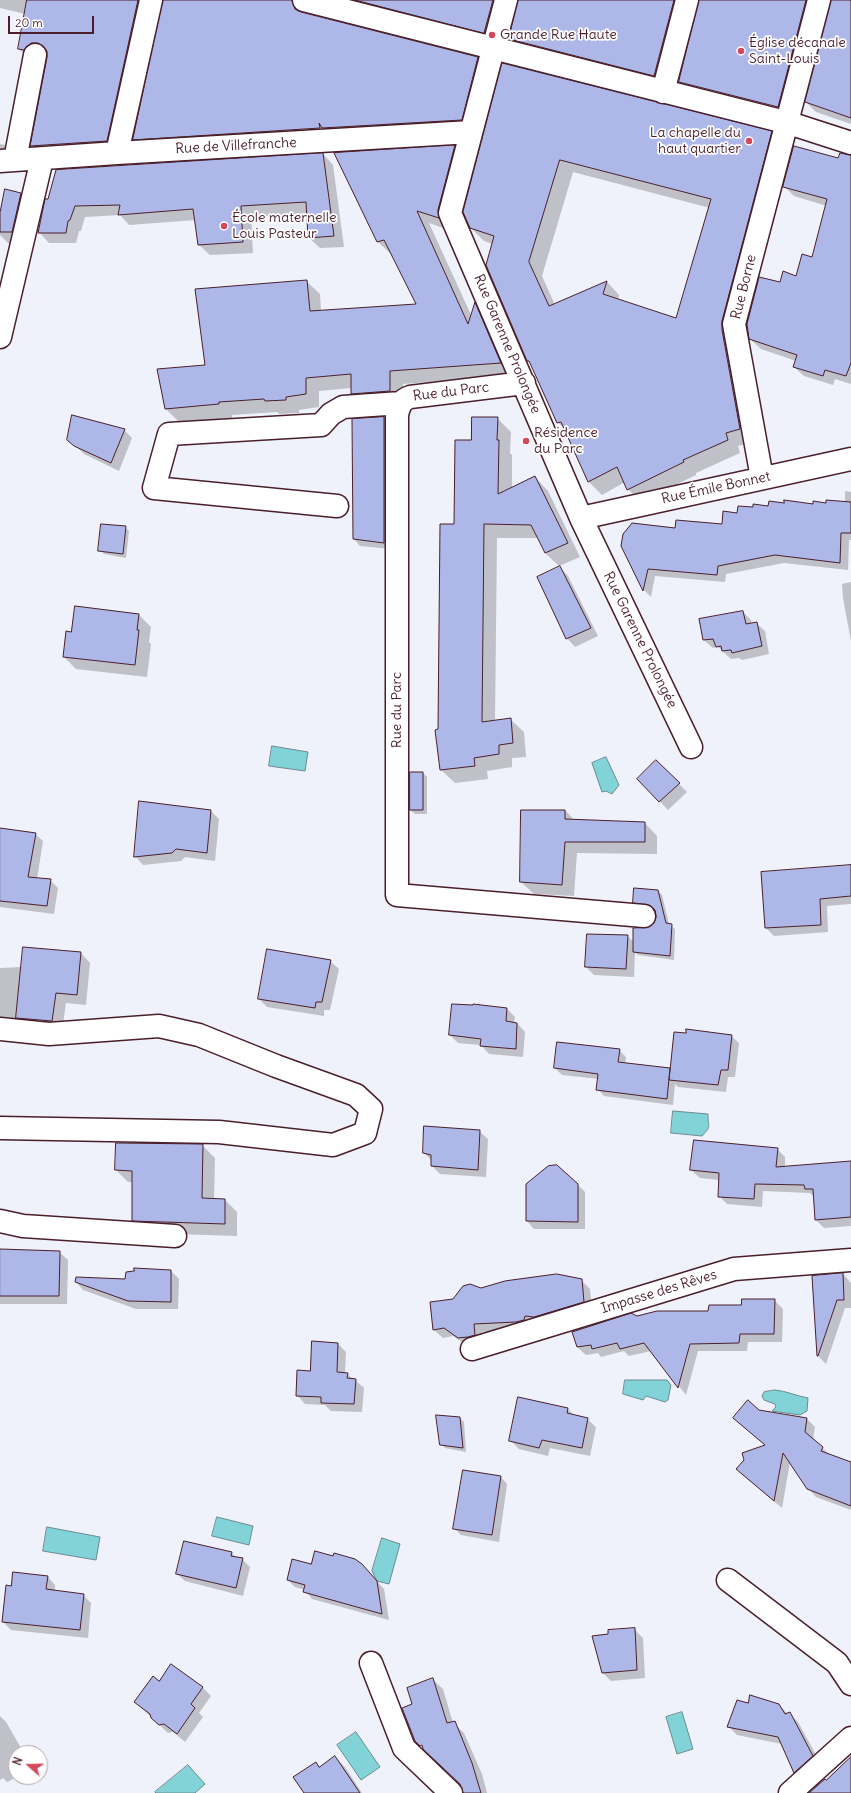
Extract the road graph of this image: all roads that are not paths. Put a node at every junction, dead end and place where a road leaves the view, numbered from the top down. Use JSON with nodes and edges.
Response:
{"nodes":[{"id":1,"x":151,"y":0,"type":"edge"},
{"id":2,"x":304,"y":0,"type":"edge"},
{"id":3,"x":506,"y":0,"type":"edge"},
{"id":4,"x":687,"y":0,"type":"edge"},
{"id":5,"x":819,"y":0,"type":"edge"},
{"id":6,"x":494,"y":47,"type":"junction"},
{"id":7,"x":35,"y":54,"type":"dead end"},
{"id":8,"x":663,"y":92,"type":"junction"},
{"id":9,"x":786,"y":122,"type":"junction"},
{"id":10,"x":471,"y":132,"type":"junction"},
{"id":11,"x":851,"y":143,"type":"edge"},
{"id":12,"x":118,"y":153,"type":"junction"},
{"id":13,"x":42,"y":158,"type":"junction"},
{"id":14,"x":8,"y":161,"type":"edge"},
{"id":15,"x":0,"y":337,"type":"edge"},
{"id":16,"x":524,"y":383,"type":"junction"},
{"id":17,"x":401,"y":403,"type":"junction"},
{"id":18,"x":851,"y":459,"type":"edge"},
{"id":19,"x":762,"y":478,"type":"junction"},
{"id":20,"x":337,"y":506,"type":"dead end"},
{"id":21,"x":581,"y":518,"type":"junction"},
{"id":22,"x":691,"y":747,"type":"dead end"},
{"id":23,"x":644,"y":916,"type":"dead end"},
{"id":24,"x":0,"y":1029,"type":"edge"},
{"id":25,"x":0,"y":1128,"type":"edge"},
{"id":26,"x":0,"y":1221,"type":"edge"},
{"id":27,"x":175,"y":1236,"type":"dead end"},
{"id":28,"x":851,"y":1260,"type":"edge"},
{"id":29,"x":472,"y":1349,"type":"dead end"},
{"id":30,"x":728,"y":1580,"type":"dead end"},
{"id":31,"x":371,"y":1663,"type":"dead end"},
{"id":32,"x":851,"y":1684,"type":"edge"},
{"id":33,"x":851,"y":1738,"type":"edge"},
{"id":34,"x":451,"y":1793,"type":"edge"},
{"id":35,"x":790,"y":1793,"type":"edge"}],
"edges":[{"from":1,"to":12,"type":"street"},
{"from":2,"to":6,"type":"street"},
{"from":3,"to":6,"type":"street","name":"Rue Garenne Prolongée"},
{"from":4,"to":8,"type":"street"},
{"from":5,"to":9,"type":"street","name":"Rue Borne"},
{"from":6,"to":8,"type":"street"},
{"from":6,"to":10,"type":"street","name":"Rue Garenne Prolongée"},
{"from":7,"to":14,"type":"street"},
{"from":8,"to":9,"type":"street"},
{"from":9,"to":11,"type":"street"},
{"from":9,"to":19,"type":"street","name":"Rue Borne"},
{"from":10,"to":12,"type":"street","name":"Rue de Villefranche"},
{"from":10,"to":16,"type":"street","name":"Rue Garenne Prolongée"},
{"from":12,"to":13,"type":"street","name":"Rue de Villefranche"},
{"from":13,"to":14,"type":"street","name":"Rue de Villefranche"},
{"from":13,"to":15,"type":"street"},
{"from":16,"to":17,"type":"street","name":"Rue du Parc"},
{"from":16,"to":21,"type":"street","name":"Rue Garenne Prolongée"},
{"from":17,"to":20,"type":"street"},
{"from":17,"to":23,"type":"street","name":"Rue du Parc"},
{"from":18,"to":19,"type":"street","name":"Rue Émile Bonnet"},
{"from":19,"to":21,"type":"street","name":"Rue Émile Bonnet"},
{"from":21,"to":22,"type":"street","name":"Rue Garenne Prolongée"},
{"from":24,"to":25,"type":"street"},
{"from":26,"to":27,"type":"street"},
{"from":28,"to":29,"type":"street","name":"Impasse des Rêves"},
{"from":30,"to":32,"type":"street"},
{"from":31,"to":34,"type":"street"},
{"from":33,"to":35,"type":"street"}]}
